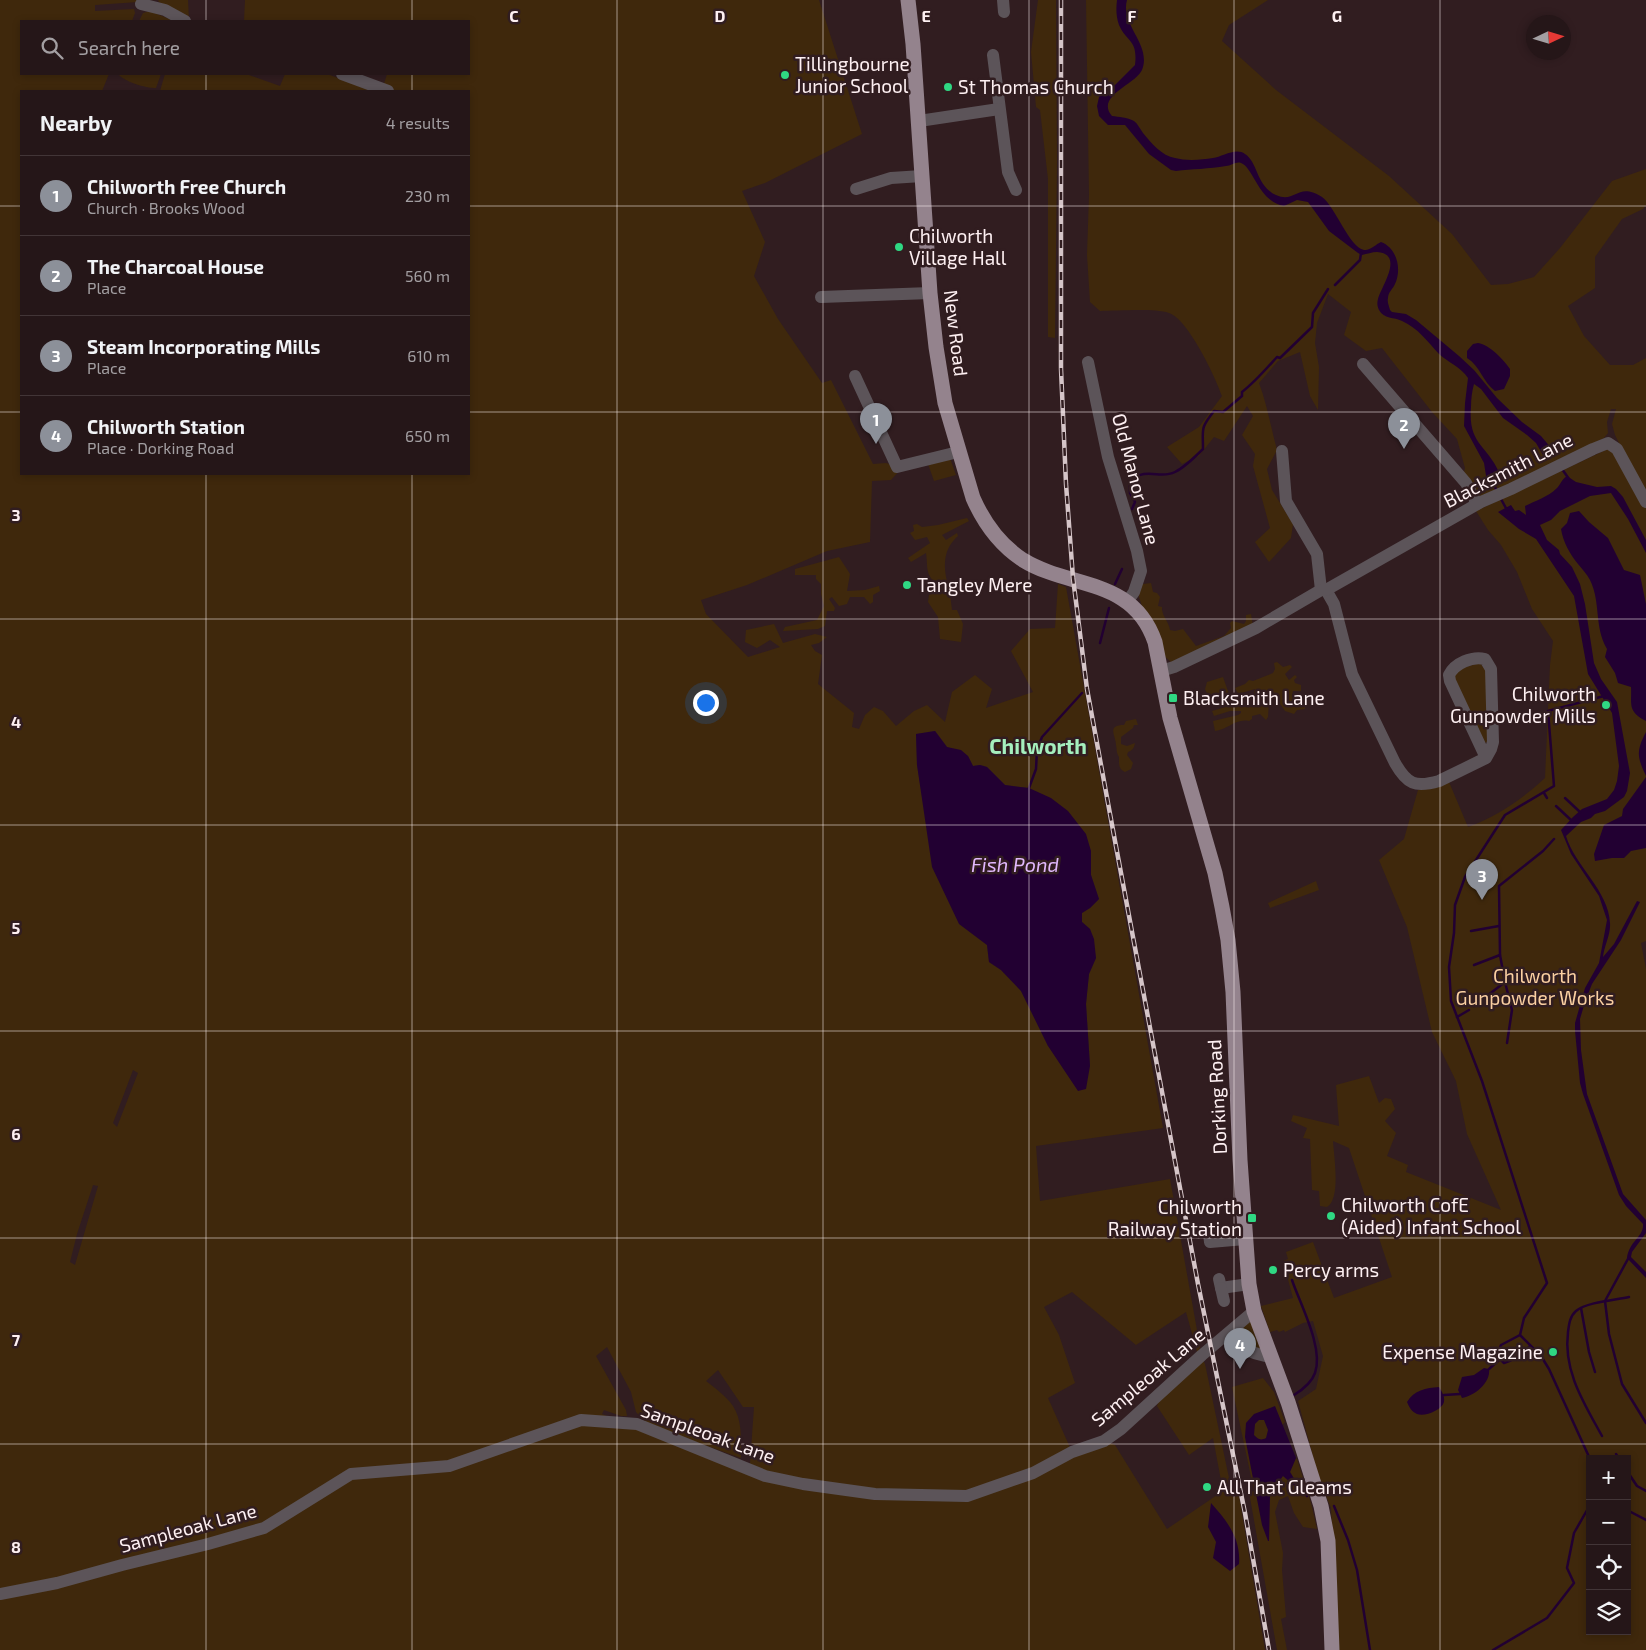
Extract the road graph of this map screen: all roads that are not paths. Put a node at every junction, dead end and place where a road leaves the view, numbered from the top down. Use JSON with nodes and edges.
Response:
{"nodes":[{"id":1,"x":154,"y":0,"type":"edge"},
{"id":2,"x":908,"y":0,"type":"edge"},
{"id":3,"x":141,"y":4,"type":"dead end"},
{"id":4,"x":165,"y":10,"type":"junction"},
{"id":5,"x":184,"y":20,"type":"edge"},
{"id":6,"x":993,"y":55,"type":"dead end"},
{"id":7,"x":345,"y":75,"type":"edge"},
{"id":8,"x":385,"y":90,"type":"edge"},
{"id":9,"x":999,"y":109,"type":"junction"},
{"id":10,"x":919,"y":121,"type":"junction"},
{"id":11,"x":922,"y":176,"type":"junction"},
{"id":12,"x":856,"y":189,"type":"dead end"},
{"id":13,"x":1016,"y":190,"type":"dead end"},
{"id":14,"x":930,"y":293,"type":"junction"},
{"id":15,"x":821,"y":297,"type":"dead end"},
{"id":16,"x":1088,"y":362,"type":"dead end"},
{"id":17,"x":1363,"y":364,"type":"dead end"},
{"id":18,"x":855,"y":376,"type":"dead end"},
{"id":19,"x":1282,"y":451,"type":"dead end"},
{"id":20,"x":958,"y":452,"type":"junction"},
{"id":21,"x":1646,"y":502,"type":"edge"},
{"id":22,"x":1478,"y":504,"type":"junction"},
{"id":23,"x":1078,"y":580,"type":"joint"},
{"id":24,"x":1323,"y":590,"type":"junction"},
{"id":25,"x":1127,"y":602,"type":"junction"},
{"id":26,"x":1161,"y":671,"type":"junction"},
{"id":27,"x":1486,"y":758,"type":"junction"},
{"id":28,"x":1235,"y":1125,"type":"junction"},
{"id":29,"x":1234,"y":1164,"type":"dead end"},
{"id":30,"x":1246,"y":1238,"type":"junction"},
{"id":31,"x":1210,"y":1240,"type":"dead end"},
{"id":32,"x":1249,"y":1284,"type":"junction"},
{"id":33,"x":1224,"y":1301,"type":"dead end"},
{"id":34,"x":1254,"y":1311,"type":"junction"},
{"id":35,"x":1225,"y":1336,"type":"junction"},
{"id":36,"x":1270,"y":1354,"type":"junction"},
{"id":37,"x":0,"y":1594,"type":"edge"},
{"id":38,"x":1332,"y":1650,"type":"edge"}],
"edges":[{"from":1,"to":4,"type":"street"},
{"from":2,"to":10,"type":"main road","name":"New Road"},
{"from":3,"to":4,"type":"street"},
{"from":4,"to":5,"type":"street"},
{"from":6,"to":9,"type":"street"},
{"from":7,"to":8,"type":"street"},
{"from":9,"to":10,"type":"street"},
{"from":9,"to":13,"type":"street"},
{"from":10,"to":11,"type":"main road","name":"New Road"},
{"from":11,"to":12,"type":"street"},
{"from":11,"to":14,"type":"main road","name":"New Road"},
{"from":14,"to":15,"type":"street"},
{"from":14,"to":20,"type":"main road","name":"New Road"},
{"from":16,"to":25,"type":"street","name":"Old Manor Lane"},
{"from":17,"to":22,"type":"street"},
{"from":18,"to":20,"type":"street"},
{"from":19,"to":24,"type":"street"},
{"from":20,"to":23,"type":"main road","name":"New Road"},
{"from":21,"to":22,"type":"street","name":"Blacksmith Lane"},
{"from":22,"to":24,"type":"street","name":"Blacksmith Lane"},
{"from":23,"to":25,"type":"main road","name":"Dorking Road"},
{"from":24,"to":26,"type":"street","name":"Blacksmith Lane"},
{"from":24,"to":27,"type":"street"},
{"from":25,"to":26,"type":"main road","name":"Dorking Road"},
{"from":26,"to":28,"type":"main road","name":"Dorking Road"},
{"from":27,"to":27,"type":"street"},
{"from":28,"to":29,"type":"street"},
{"from":28,"to":30,"type":"main road","name":"Dorking Road"},
{"from":30,"to":31,"type":"street"},
{"from":30,"to":32,"type":"main road","name":"Dorking Road"},
{"from":32,"to":33,"type":"street"},
{"from":32,"to":34,"type":"main road","name":"Dorking Road"},
{"from":34,"to":35,"type":"street","name":"Sampleoak Lane"},
{"from":34,"to":36,"type":"main road","name":"Dorking Road"},
{"from":35,"to":36,"type":"street"},
{"from":35,"to":37,"type":"street","name":"Sampleoak Lane"},
{"from":36,"to":38,"type":"main road","name":"Dorking Road"}]}
